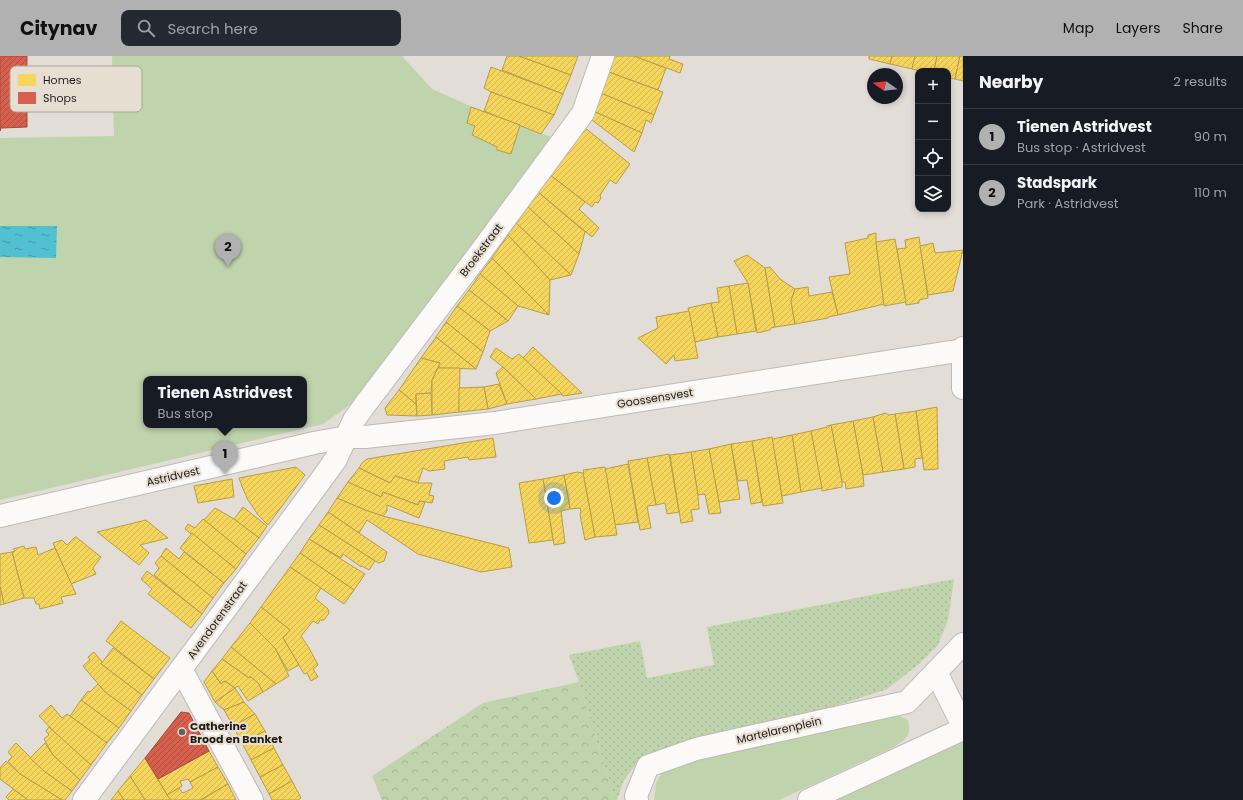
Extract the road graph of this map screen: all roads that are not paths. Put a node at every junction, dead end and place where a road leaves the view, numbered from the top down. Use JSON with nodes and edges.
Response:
{"nodes":[{"id":1,"x":603,"y":56,"type":"edge"},
{"id":2,"x":963,"y":349,"type":"edge"},
{"id":3,"x":963,"y":388,"type":"edge"},
{"id":4,"x":347,"y":437,"type":"junction"},
{"id":5,"x":0,"y":516,"type":"edge"},
{"id":6,"x":963,"y":644,"type":"edge"},
{"id":7,"x":182,"y":669,"type":"junction"},
{"id":8,"x":936,"y":672,"type":"junction"},
{"id":9,"x":963,"y":727,"type":"edge"},
{"id":10,"x":84,"y":800,"type":"edge"},
{"id":11,"x":252,"y":800,"type":"edge"},
{"id":12,"x":637,"y":800,"type":"edge"},
{"id":13,"x":809,"y":800,"type":"edge"}],
"edges":[{"from":1,"to":4,"type":"street","name":"Broekstraat"},
{"from":2,"to":3,"type":"street"},
{"from":2,"to":4,"type":"street","name":"Goossensvest"},
{"from":4,"to":5,"type":"street","name":"Astridvest"},
{"from":4,"to":7,"type":"street","name":"Avendorenstraat"},
{"from":6,"to":8,"type":"street","name":"Martelarenplein"},
{"from":7,"to":10,"type":"street","name":"Avendorenstraat"},
{"from":7,"to":11,"type":"street"},
{"from":8,"to":9,"type":"street"},
{"from":8,"to":12,"type":"street","name":"Martelarenplein"},
{"from":9,"to":13,"type":"street"}]}
